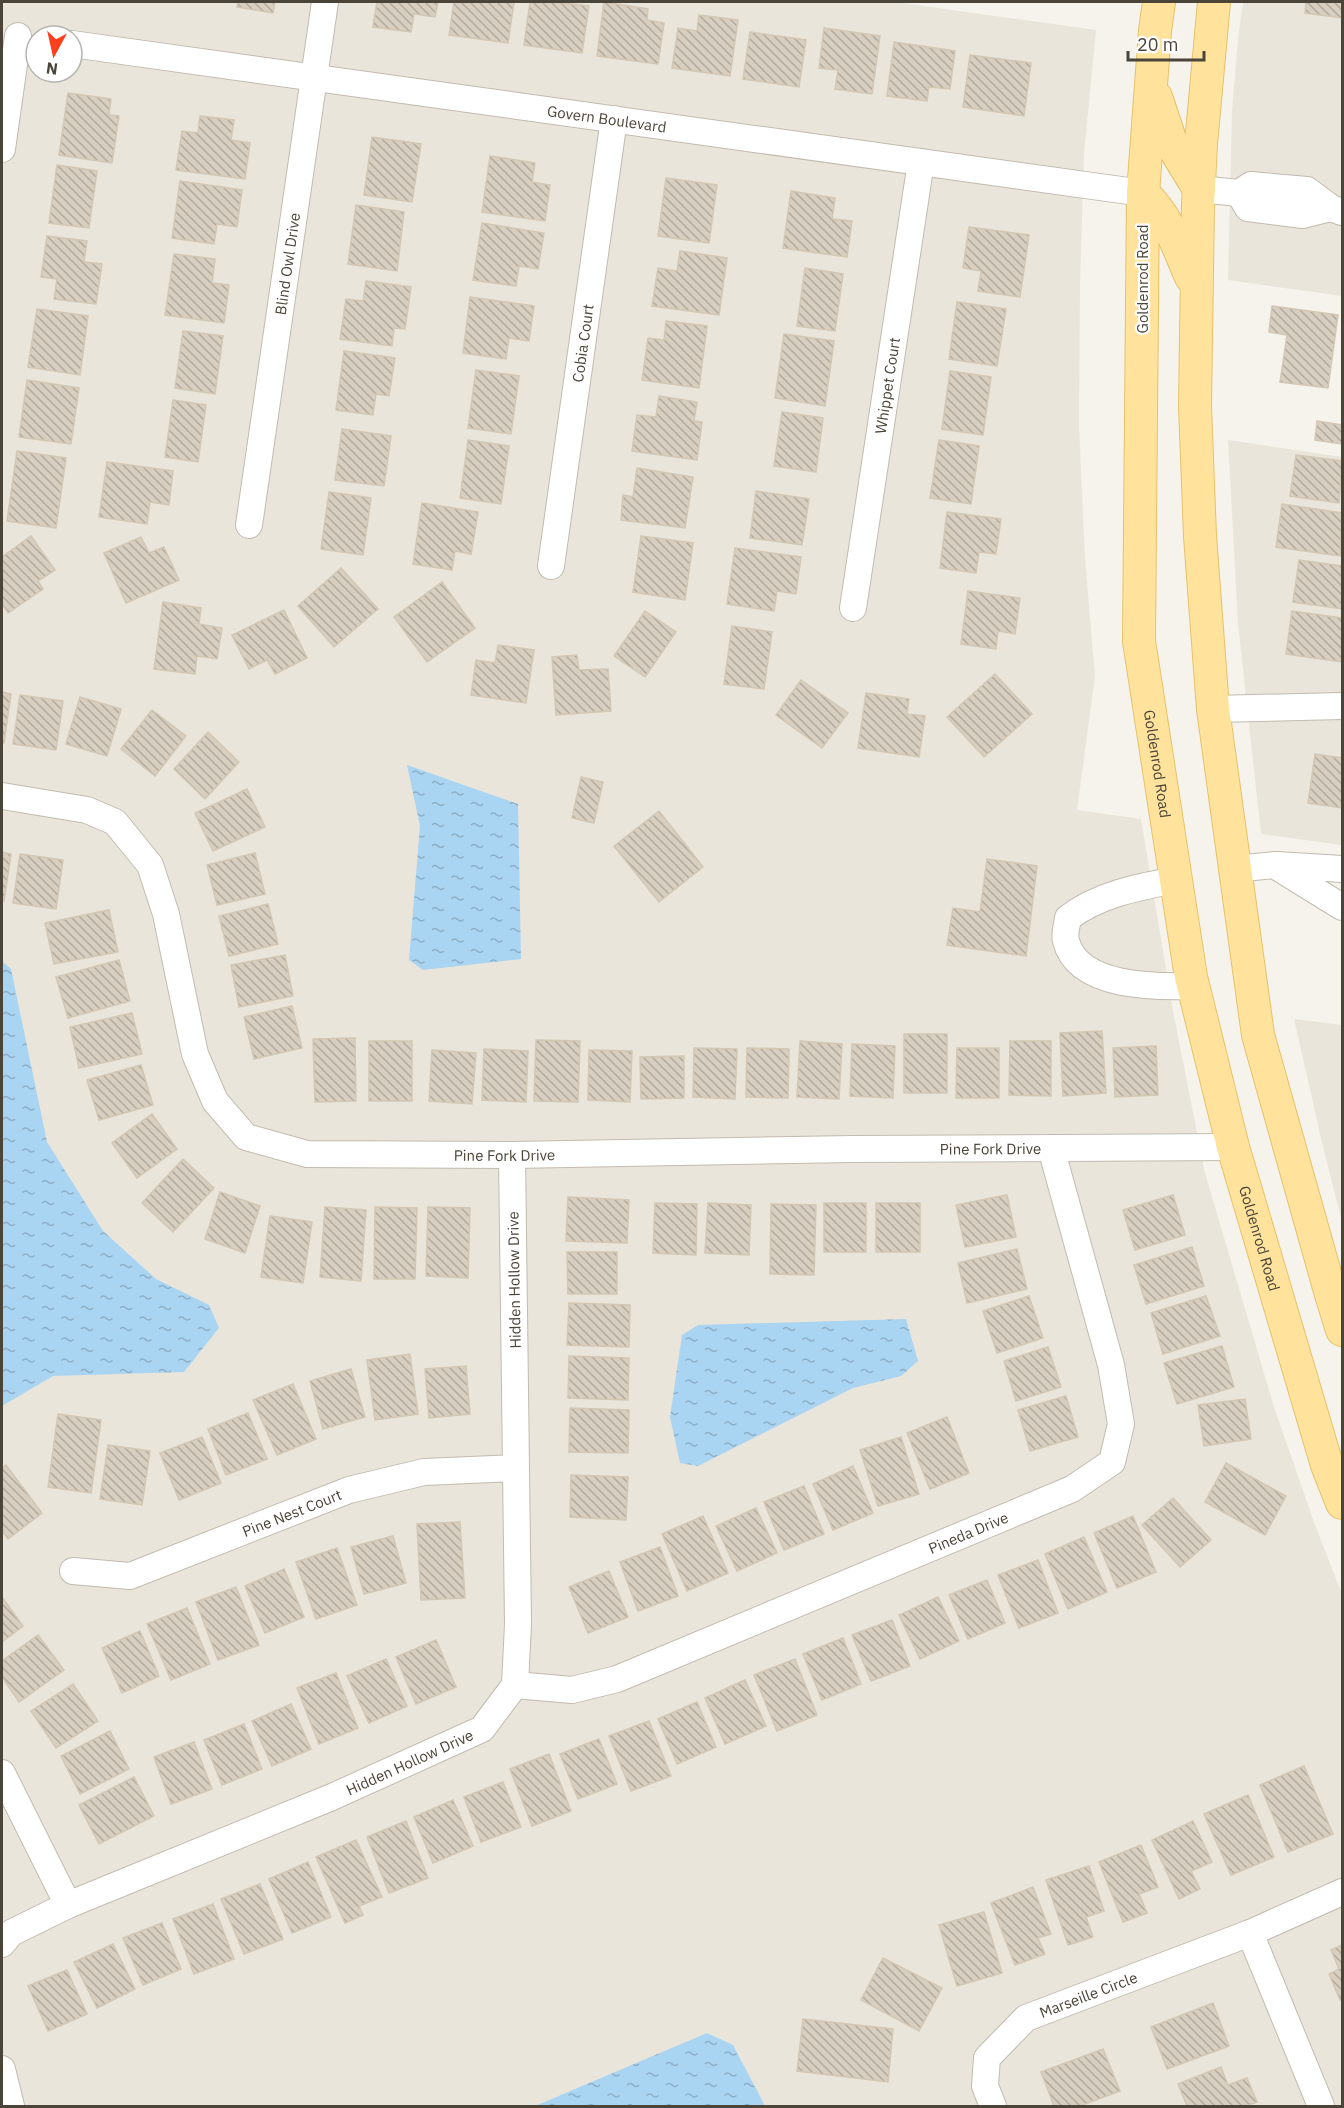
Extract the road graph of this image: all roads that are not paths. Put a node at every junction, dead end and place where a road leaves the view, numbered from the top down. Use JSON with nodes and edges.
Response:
{"nodes":[{"id":1,"x":325,"y":2,"type":"edge"},
{"id":2,"x":1159,"y":2,"type":"edge"},
{"id":3,"x":1214,"y":2,"type":"edge"},
{"id":4,"x":18,"y":36,"type":"edge"},
{"id":5,"x":84,"y":46,"type":"edge"},
{"id":6,"x":314,"y":78,"type":"junction"},
{"id":7,"x":1151,"y":85,"type":"junction"},
{"id":8,"x":614,"y":119,"type":"junction"},
{"id":9,"x":2,"y":149,"type":"edge"},
{"id":10,"x":921,"y":162,"type":"junction"},
{"id":11,"x":1199,"y":189,"type":"junction"},
{"id":12,"x":1143,"y":193,"type":"junction"},
{"id":13,"x":1336,"y":210,"type":"edge"},
{"id":14,"x":1195,"y":286,"type":"junction"},
{"id":15,"x":249,"y":525,"type":"dead end"},
{"id":16,"x":551,"y":566,"type":"dead end"},
{"id":17,"x":853,"y":608,"type":"dead end"},
{"id":18,"x":1342,"y":706,"type":"edge"},
{"id":19,"x":1213,"y":710,"type":"junction"},
{"id":20,"x":2,"y":796,"type":"edge"},
{"id":21,"x":1274,"y":865,"type":"junction"},
{"id":22,"x":1235,"y":869,"type":"junction"},
{"id":23,"x":1342,"y":869,"type":"edge"},
{"id":24,"x":1176,"y":880,"type":"junction"},
{"id":25,"x":1342,"y":907,"type":"edge"},
{"id":26,"x":1194,"y":986,"type":"junction"},
{"id":27,"x":1233,"y":1147,"type":"junction"},
{"id":28,"x":1051,"y":1148,"type":"junction"},
{"id":29,"x":512,"y":1155,"type":"junction"},
{"id":30,"x":1342,"y":1330,"type":"edge"},
{"id":31,"x":516,"y":1468,"type":"junction"},
{"id":32,"x":1342,"y":1503,"type":"edge"},
{"id":33,"x":73,"y":1571,"type":"dead end"},
{"id":34,"x":515,"y":1685,"type":"junction"},
{"id":35,"x":2,"y":1773,"type":"edge"},
{"id":36,"x":1342,"y":1892,"type":"edge"},
{"id":37,"x":68,"y":1905,"type":"junction"},
{"id":38,"x":1250,"y":1933,"type":"junction"},
{"id":39,"x":2,"y":1944,"type":"edge"},
{"id":40,"x":2,"y":2069,"type":"edge"},
{"id":41,"x":11,"y":2106,"type":"edge"},
{"id":42,"x":993,"y":2106,"type":"edge"},
{"id":43,"x":1321,"y":2106,"type":"edge"}],
"edges":[{"from":1,"to":6,"type":"street","name":"Blind Owl Drive"},
{"from":2,"to":7,"type":"main road","name":"Goldenrod Road"},
{"from":3,"to":11,"type":"main road"},
{"from":4,"to":9,"type":"street"},
{"from":5,"to":6,"type":"street","name":"Govern Boulevard"},
{"from":6,"to":8,"type":"street","name":"Govern Boulevard"},
{"from":6,"to":15,"type":"street","name":"Blind Owl Drive"},
{"from":7,"to":11,"type":"main road"},
{"from":7,"to":12,"type":"main road","name":"Goldenrod Road"},
{"from":8,"to":10,"type":"street","name":"Govern Boulevard"},
{"from":8,"to":16,"type":"street","name":"Cobia Court"},
{"from":10,"to":12,"type":"street","name":"Govern Boulevard"},
{"from":10,"to":17,"type":"street","name":"Whippet Court"},
{"from":11,"to":13,"type":"street"},
{"from":11,"to":14,"type":"main road"},
{"from":12,"to":14,"type":"main road"},
{"from":12,"to":24,"type":"main road","name":"Goldenrod Road"},
{"from":14,"to":19,"type":"main road"},
{"from":18,"to":19,"type":"street"},
{"from":19,"to":22,"type":"main road"},
{"from":20,"to":29,"type":"street","name":"Pine Fork Drive"},
{"from":21,"to":22,"type":"street"},
{"from":21,"to":23,"type":"street"},
{"from":21,"to":25,"type":"street"},
{"from":22,"to":30,"type":"main road"},
{"from":24,"to":26,"type":"main road","name":"Goldenrod Road"},
{"from":24,"to":26,"type":"street"},
{"from":26,"to":27,"type":"main road","name":"Goldenrod Road"},
{"from":27,"to":28,"type":"street","name":"Pine Fork Drive"},
{"from":27,"to":32,"type":"main road","name":"Goldenrod Road"},
{"from":28,"to":29,"type":"street","name":"Pine Fork Drive"},
{"from":28,"to":34,"type":"street","name":"Pineda Drive"},
{"from":29,"to":31,"type":"street","name":"Hidden Hollow Drive"},
{"from":31,"to":33,"type":"street","name":"Pine Nest Court"},
{"from":31,"to":34,"type":"street","name":"Hidden Hollow Drive"},
{"from":34,"to":37,"type":"street","name":"Hidden Hollow Drive"},
{"from":35,"to":37,"type":"street"},
{"from":36,"to":38,"type":"street","name":"Marseille Circle"},
{"from":37,"to":39,"type":"street","name":"Hidden Hollow Drive"},
{"from":38,"to":42,"type":"street","name":"Marseille Circle"},
{"from":38,"to":43,"type":"street"},
{"from":40,"to":41,"type":"street"}]}
